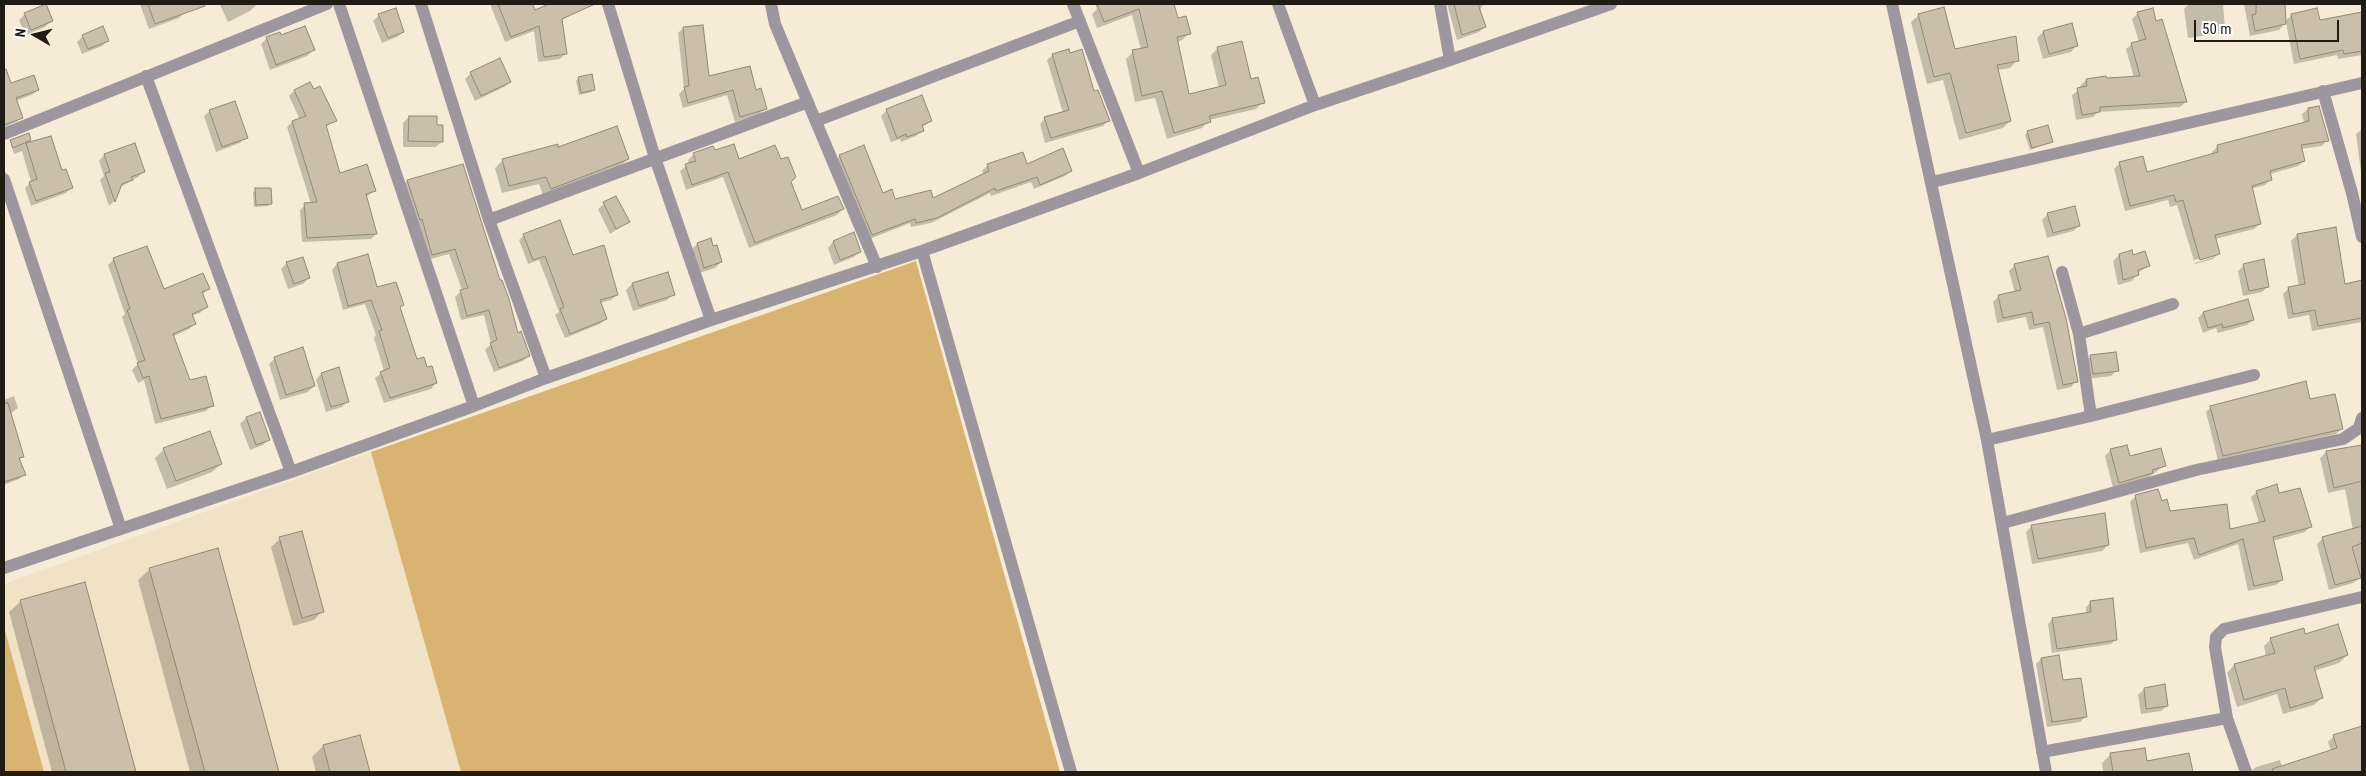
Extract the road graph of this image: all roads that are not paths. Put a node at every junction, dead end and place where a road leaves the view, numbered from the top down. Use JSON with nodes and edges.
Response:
{"nodes":[{"id":1,"x":326,"y":4,"type":"edge"},
{"id":2,"x":339,"y":4,"type":"edge"},
{"id":3,"x":420,"y":4,"type":"edge"},
{"id":4,"x":608,"y":4,"type":"edge"},
{"id":5,"x":771,"y":4,"type":"edge"},
{"id":6,"x":1073,"y":4,"type":"edge"},
{"id":7,"x":1278,"y":4,"type":"edge"},
{"id":8,"x":1440,"y":4,"type":"edge"},
{"id":9,"x":1611,"y":4,"type":"edge"},
{"id":10,"x":1892,"y":4,"type":"edge"},
{"id":11,"x":1080,"y":21,"type":"junction"},
{"id":12,"x":1450,"y":60,"type":"junction"},
{"id":13,"x":146,"y":76,"type":"junction"},
{"id":14,"x":2362,"y":83,"type":"edge"},
{"id":15,"x":2323,"y":91,"type":"junction"},
{"id":16,"x":808,"y":102,"type":"junction"},
{"id":17,"x":1315,"y":105,"type":"junction"},
{"id":18,"x":816,"y":121,"type":"junction"},
{"id":19,"x":4,"y":134,"type":"edge"},
{"id":20,"x":655,"y":158,"type":"junction"},
{"id":21,"x":1138,"y":173,"type":"junction"},
{"id":22,"x":4,"y":179,"type":"edge"},
{"id":23,"x":1932,"y":182,"type":"junction"},
{"id":24,"x":2357,"y":192,"type":"edge"},
{"id":25,"x":489,"y":220,"type":"junction"},
{"id":26,"x":2362,"y":237,"type":"edge"},
{"id":27,"x":922,"y":252,"type":"junction"},
{"id":28,"x":877,"y":266,"type":"junction"},
{"id":29,"x":2062,"y":272,"type":"dead end"},
{"id":30,"x":2173,"y":304,"type":"dead end"},
{"id":31,"x":711,"y":320,"type":"junction"},
{"id":32,"x":2079,"y":334,"type":"junction"},
{"id":33,"x":2254,"y":375,"type":"dead end"},
{"id":34,"x":546,"y":378,"type":"junction"},
{"id":35,"x":474,"y":406,"type":"junction"},
{"id":36,"x":2091,"y":416,"type":"junction"},
{"id":37,"x":2362,"y":418,"type":"edge"},
{"id":38,"x":1988,"y":440,"type":"junction"},
{"id":39,"x":291,"y":472,"type":"junction"},
{"id":40,"x":2003,"y":523,"type":"junction"},
{"id":41,"x":122,"y":529,"type":"junction"},
{"id":42,"x":4,"y":568,"type":"edge"},
{"id":43,"x":2361,"y":598,"type":"edge"},
{"id":44,"x":2362,"y":611,"type":"edge"},
{"id":45,"x":2227,"y":718,"type":"junction"},
{"id":46,"x":2042,"y":752,"type":"junction"},
{"id":47,"x":1071,"y":772,"type":"edge"},
{"id":48,"x":2046,"y":772,"type":"edge"},
{"id":49,"x":2246,"y":772,"type":"edge"}],
"edges":[{"from":1,"to":13,"type":"street"},
{"from":2,"to":35,"type":"street"},
{"from":3,"to":25,"type":"street"},
{"from":4,"to":20,"type":"street"},
{"from":5,"to":16,"type":"street"},
{"from":6,"to":11,"type":"street"},
{"from":7,"to":17,"type":"street"},
{"from":8,"to":12,"type":"street"},
{"from":9,"to":12,"type":"street"},
{"from":10,"to":23,"type":"street"},
{"from":11,"to":18,"type":"street"},
{"from":11,"to":21,"type":"street"},
{"from":12,"to":17,"type":"street"},
{"from":13,"to":19,"type":"street"},
{"from":13,"to":39,"type":"street"},
{"from":14,"to":15,"type":"street"},
{"from":15,"to":23,"type":"street"},
{"from":15,"to":24,"type":"street"},
{"from":16,"to":18,"type":"street"},
{"from":16,"to":20,"type":"street"},
{"from":17,"to":21,"type":"street"},
{"from":18,"to":28,"type":"street"},
{"from":20,"to":25,"type":"street"},
{"from":20,"to":31,"type":"street"},
{"from":21,"to":27,"type":"street"},
{"from":22,"to":41,"type":"street"},
{"from":23,"to":38,"type":"street"},
{"from":24,"to":26,"type":"street"},
{"from":25,"to":34,"type":"street"},
{"from":27,"to":28,"type":"street"},
{"from":27,"to":47,"type":"street"},
{"from":28,"to":31,"type":"street"},
{"from":29,"to":32,"type":"street"},
{"from":30,"to":32,"type":"street"},
{"from":31,"to":34,"type":"street"},
{"from":32,"to":36,"type":"street"},
{"from":33,"to":36,"type":"street"},
{"from":34,"to":35,"type":"street"},
{"from":35,"to":39,"type":"street"},
{"from":36,"to":38,"type":"street"},
{"from":37,"to":40,"type":"street"},
{"from":38,"to":40,"type":"street"},
{"from":39,"to":41,"type":"street"},
{"from":40,"to":46,"type":"street"},
{"from":41,"to":42,"type":"street"},
{"from":43,"to":44,"type":"street"},
{"from":43,"to":45,"type":"street"},
{"from":45,"to":46,"type":"street"},
{"from":45,"to":49,"type":"street"},
{"from":46,"to":48,"type":"street"}]}
